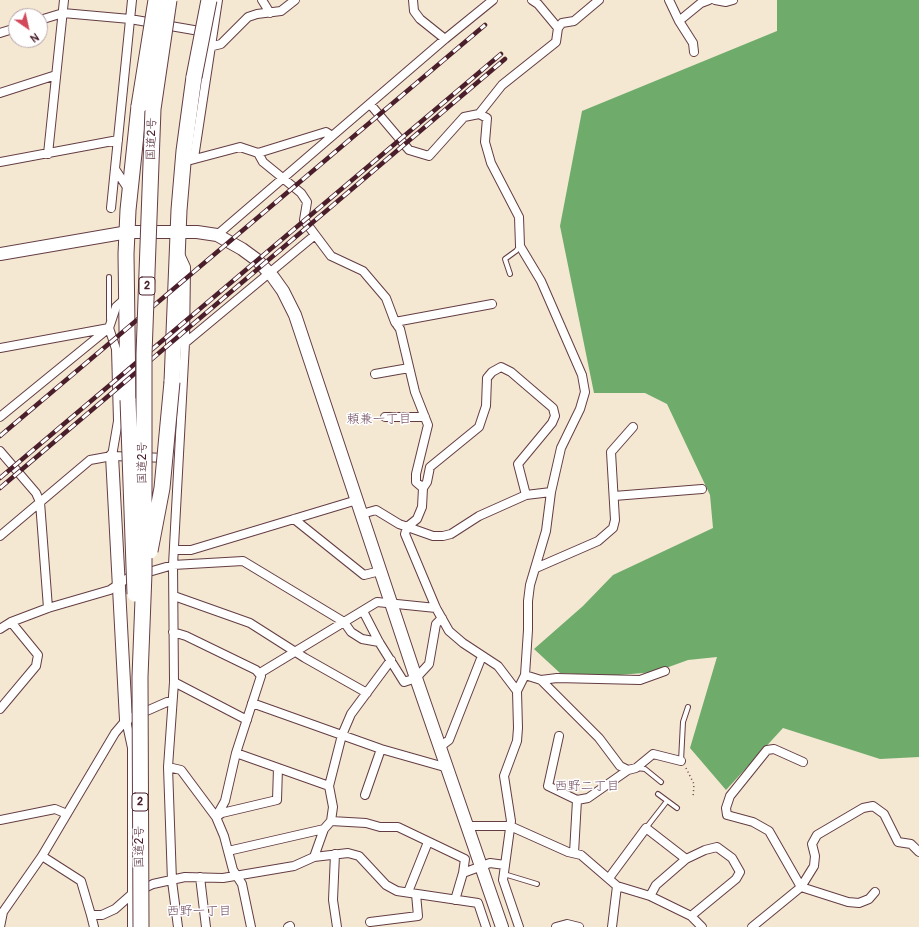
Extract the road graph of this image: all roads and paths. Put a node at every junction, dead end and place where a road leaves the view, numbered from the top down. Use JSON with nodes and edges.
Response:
{"nodes":[{"id":1,"x":64,"y":0,"type":"edge"},
{"id":2,"x":132,"y":0,"type":"edge"},
{"id":3,"x":156,"y":0,"type":"edge"},
{"id":4,"x":169,"y":0,"type":"edge"},
{"id":5,"x":209,"y":0,"type":"edge"},
{"id":6,"x":218,"y":0,"type":"edge"},
{"id":7,"x":262,"y":0,"type":"edge"},
{"id":8,"x":295,"y":0,"type":"edge"},
{"id":9,"x":413,"y":0,"type":"edge"},
{"id":10,"x":494,"y":0,"type":"edge"},
{"id":11,"x":532,"y":0,"type":"edge"},
{"id":12,"x":600,"y":0,"type":"edge"},
{"id":13,"x":669,"y":0,"type":"edge"},
{"id":14,"x":709,"y":0,"type":"edge"},
{"id":15,"x":715,"y":0,"type":"edge"},
{"id":16,"x":734,"y":0,"type":"edge"},
{"id":17,"x":63,"y":13,"type":"junction"},
{"id":18,"x":270,"y":13,"type":"junction"},
{"id":19,"x":48,"y":18,"type":"edge"},
{"id":20,"x":130,"y":19,"type":"junction"},
{"id":21,"x":679,"y":21,"type":"junction"},
{"id":22,"x":558,"y":28,"type":"junction"},
{"id":23,"x":212,"y":33,"type":"junction"},
{"id":24,"x":445,"y":39,"type":"junction"},
{"id":25,"x":210,"y":47,"type":"junction"},
{"id":26,"x":694,"y":52,"type":"dead end"},
{"id":27,"x":56,"y":75,"type":"junction"},
{"id":28,"x":0,"y":93,"type":"edge"},
{"id":29,"x":370,"y":104,"type":"junction"},
{"id":30,"x":479,"y":114,"type":"junction"},
{"id":31,"x":332,"y":136,"type":"junction"},
{"id":32,"x":118,"y":140,"type":"junction"},
{"id":33,"x":258,"y":153,"type":"junction"},
{"id":34,"x":48,"y":154,"type":"junction"},
{"id":35,"x":189,"y":161,"type":"junction"},
{"id":36,"x":0,"y":162,"type":"edge"},
{"id":37,"x":115,"y":169,"type":"junction"},
{"id":38,"x":283,"y":178,"type":"junction"},
{"id":39,"x":130,"y":191,"type":"junction"},
{"id":40,"x":111,"y":208,"type":"dead end"},
{"id":41,"x":128,"y":232,"type":"junction"},
{"id":42,"x":179,"y":232,"type":"junction"},
{"id":43,"x":315,"y":234,"type":"junction"},
{"id":44,"x":217,"y":236,"type":"junction"},
{"id":45,"x":520,"y":246,"type":"junction"},
{"id":46,"x":177,"y":247,"type":"junction"},
{"id":47,"x":0,"y":254,"type":"edge"},
{"id":48,"x":269,"y":272,"type":"junction"},
{"id":49,"x":510,"y":274,"type":"dead end"},
{"id":50,"x":109,"y":277,"type":"dead end"},
{"id":51,"x":127,"y":297,"type":"junction"},
{"id":52,"x":492,"y":304,"type":"dead end"},
{"id":53,"x":395,"y":322,"type":"junction"},
{"id":54,"x":109,"y":328,"type":"junction"},
{"id":55,"x":90,"y":331,"type":"junction"},
{"id":56,"x":93,"y":341,"type":"junction"},
{"id":57,"x":184,"y":343,"type":"junction"},
{"id":58,"x":0,"y":348,"type":"edge"},
{"id":59,"x":409,"y":368,"type":"junction"},
{"id":60,"x":375,"y":374,"type":"dead end"},
{"id":61,"x":0,"y":417,"type":"edge"},
{"id":62,"x":385,"y":417,"type":"dead end"},
{"id":63,"x":425,"y":418,"type":"junction"},
{"id":64,"x":633,"y":426,"type":"dead end"},
{"id":65,"x":0,"y":451,"type":"edge"},
{"id":66,"x":112,"y":456,"type":"junction"},
{"id":67,"x":179,"y":458,"type":"junction"},
{"id":68,"x":423,"y":488,"type":"junction"},
{"id":69,"x":702,"y":489,"type":"dead end"},
{"id":70,"x":551,"y":492,"type":"junction"},
{"id":71,"x":526,"y":494,"type":"junction"},
{"id":72,"x":614,"y":496,"type":"junction"},
{"id":73,"x":357,"y":500,"type":"junction"},
{"id":74,"x":40,"y":502,"type":"junction"},
{"id":75,"x":362,"y":514,"type":"junction"},
{"id":76,"x":294,"y":519,"type":"junction"},
{"id":77,"x":407,"y":527,"type":"junction"},
{"id":78,"x":0,"y":536,"type":"edge"},
{"id":79,"x":174,"y":550,"type":"junction"},
{"id":80,"x":173,"y":565,"type":"junction"},
{"id":81,"x":536,"y":568,"type":"junction"},
{"id":82,"x":380,"y":571,"type":"junction"},
{"id":83,"x":144,"y":573,"type":"junction"},
{"id":84,"x":118,"y":584,"type":"junction"},
{"id":85,"x":174,"y":596,"type":"junction"},
{"id":86,"x":391,"y":602,"type":"junction"},
{"id":87,"x":48,"y":608,"type":"junction"},
{"id":88,"x":436,"y":608,"type":"junction"},
{"id":89,"x":363,"y":611,"type":"junction"},
{"id":90,"x":442,"y":618,"type":"junction"},
{"id":91,"x":11,"y":622,"type":"junction"},
{"id":92,"x":344,"y":622,"type":"junction"},
{"id":93,"x":0,"y":629,"type":"edge"},
{"id":94,"x":173,"y":632,"type":"junction"},
{"id":95,"x":379,"y":642,"type":"junction"},
{"id":96,"x":295,"y":651,"type":"junction"},
{"id":97,"x":482,"y":656,"type":"junction"},
{"id":98,"x":391,"y":660,"type":"junction"},
{"id":99,"x":665,"y":671,"type":"dead end"},
{"id":100,"x":260,"y":672,"type":"junction"},
{"id":101,"x":525,"y":675,"type":"junction"},
{"id":102,"x":140,"y":677,"type":"junction"},
{"id":103,"x":416,"y":678,"type":"junction"},
{"id":104,"x":541,"y":680,"type":"junction"},
{"id":105,"x":174,"y":682,"type":"junction"},
{"id":106,"x":517,"y":691,"type":"junction"},
{"id":107,"x":367,"y":693,"type":"junction"},
{"id":108,"x":172,"y":702,"type":"junction"},
{"id":109,"x":252,"y":703,"type":"junction"},
{"id":110,"x":688,"y":707,"type":"dead end"},
{"id":111,"x":0,"y":709,"type":"edge"},
{"id":112,"x":126,"y":720,"type":"junction"},
{"id":113,"x":247,"y":720,"type":"junction"},
{"id":114,"x":342,"y":735,"type":"junction"},
{"id":115,"x":559,"y":736,"type":"dead end"},
{"id":116,"x":441,"y":746,"type":"junction"},
{"id":117,"x":381,"y":749,"type":"junction"},
{"id":118,"x":236,"y":753,"type":"junction"},
{"id":119,"x":681,"y":761,"type":"junction"},
{"id":120,"x":803,"y":762,"type":"dead end"},
{"id":121,"x":168,"y":767,"type":"junction"},
{"id":122,"x":278,"y":768,"type":"junction"},
{"id":123,"x":448,"y":768,"type":"junction"},
{"id":124,"x":632,"y":769,"type":"junction"},
{"id":125,"x":661,"y":782,"type":"dead end"},
{"id":126,"x":329,"y":786,"type":"junction"},
{"id":127,"x":658,"y":794,"type":"dead end"},
{"id":128,"x":365,"y":795,"type":"dead end"},
{"id":129,"x":693,"y":798,"type":"dead end"},
{"id":130,"x":577,"y":800,"type":"junction"},
{"id":131,"x":667,"y":801,"type":"junction"},
{"id":132,"x":678,"y":808,"type":"dead end"},
{"id":133,"x":219,"y":813,"type":"junction"},
{"id":134,"x":67,"y":814,"type":"junction"},
{"id":135,"x":0,"y":820,"type":"edge"},
{"id":136,"x":331,"y":821,"type":"junction"},
{"id":137,"x":467,"y":826,"type":"junction"},
{"id":138,"x":510,"y":826,"type":"junction"},
{"id":139,"x":646,"y":828,"type":"junction"},
{"id":140,"x":324,"y":829,"type":"junction"},
{"id":141,"x":428,"y":842,"type":"junction"},
{"id":142,"x":228,"y":851,"type":"junction"},
{"id":143,"x":919,"y":852,"type":"edge"},
{"id":144,"x":574,"y":853,"type":"junction"},
{"id":145,"x":336,"y":854,"type":"junction"},
{"id":146,"x":42,"y":856,"type":"junction"},
{"id":147,"x":314,"y":857,"type":"junction"},
{"id":148,"x":686,"y":859,"type":"junction"},
{"id":149,"x":505,"y":865,"type":"junction"},
{"id":150,"x":481,"y":866,"type":"junction"},
{"id":151,"x":463,"y":873,"type":"junction"},
{"id":152,"x":237,"y":874,"type":"junction"},
{"id":153,"x":504,"y":874,"type":"junction"},
{"id":154,"x":200,"y":877,"type":"junction"},
{"id":155,"x":609,"y":878,"type":"junction"},
{"id":156,"x":172,"y":881,"type":"junction"},
{"id":157,"x":537,"y":884,"type":"dead end"},
{"id":158,"x":617,"y":886,"type":"junction"},
{"id":159,"x":800,"y":887,"type":"junction"},
{"id":160,"x":875,"y":892,"type":"dead end"},
{"id":161,"x":412,"y":893,"type":"junction"},
{"id":162,"x":132,"y":894,"type":"junction"},
{"id":163,"x":650,"y":896,"type":"junction"},
{"id":164,"x":455,"y":900,"type":"junction"},
{"id":165,"x":91,"y":915,"type":"junction"},
{"id":166,"x":692,"y":916,"type":"junction"},
{"id":167,"x":0,"y":919,"type":"edge"},
{"id":168,"x":370,"y":922,"type":"dead end"},
{"id":169,"x":0,"y":927,"type":"edge"},
{"id":170,"x":94,"y":927,"type":"edge"},
{"id":171,"x":132,"y":927,"type":"edge"},
{"id":172,"x":141,"y":927,"type":"edge"},
{"id":173,"x":178,"y":927,"type":"edge"},
{"id":174,"x":206,"y":927,"type":"edge"},
{"id":175,"x":251,"y":927,"type":"edge"},
{"id":176,"x":337,"y":927,"type":"edge"},
{"id":177,"x":486,"y":927,"type":"edge"},
{"id":178,"x":502,"y":927,"type":"edge"},
{"id":179,"x":519,"y":927,"type":"edge"},
{"id":180,"x":556,"y":927,"type":"edge"},
{"id":181,"x":576,"y":927,"type":"edge"},
{"id":182,"x":612,"y":927,"type":"edge"},
{"id":183,"x":702,"y":927,"type":"edge"},
{"id":184,"x":752,"y":927,"type":"edge"}],
"edges":[{"from":1,"to":17,"type":"street"},
{"from":2,"to":20,"type":"street"},
{"from":3,"to":39,"type":"highway","bridge":true},
{"from":4,"to":83,"type":"highway","name":"国道2号","number":"2","bridge":true},
{"from":5,"to":35,"type":"highway","bridge":true},
{"from":6,"to":23,"type":"street"},
{"from":7,"to":18,"type":"street"},
{"from":8,"to":18,"type":"street"},
{"from":9,"to":24,"type":"street"},
{"from":10,"to":24,"type":"street"},
{"from":11,"to":22,"type":"street"},
{"from":12,"to":22,"type":"street"},
{"from":13,"to":21,"type":"street"},
{"from":14,"to":21,"type":"street"},
{"from":15,"to":16,"type":"street"},
{"from":17,"to":19,"type":"street"},
{"from":17,"to":20,"type":"street"},
{"from":17,"to":27,"type":"street"},
{"from":18,"to":25,"type":"street"},
{"from":20,"to":23,"type":"street"},
{"from":20,"to":32,"type":"street"},
{"from":21,"to":26,"type":"street"},
{"from":22,"to":30,"type":"street"},
{"from":23,"to":25,"type":"street"},
{"from":24,"to":29,"type":"street"},
{"from":25,"to":35,"type":"street"},
{"from":27,"to":28,"type":"street"},
{"from":27,"to":34,"type":"street"},
{"from":29,"to":30,"type":"street"},
{"from":29,"to":31,"type":"street"},
{"from":30,"to":45,"type":"street"},
{"from":31,"to":33,"type":"street"},
{"from":31,"to":38,"type":"street"},
{"from":32,"to":34,"type":"street"},
{"from":32,"to":37,"type":"street"},
{"from":33,"to":35,"type":"street"},
{"from":33,"to":38,"type":"street"},
{"from":34,"to":36,"type":"street"},
{"from":35,"to":42,"type":"highway"},
{"from":37,"to":39,"type":"street"},
{"from":37,"to":40,"type":"street"},
{"from":38,"to":43,"type":"street"},
{"from":38,"to":44,"type":"street"},
{"from":39,"to":41,"type":"highway"},
{"from":41,"to":42,"type":"street"},
{"from":41,"to":47,"type":"street"},
{"from":41,"to":51,"type":"highway"},
{"from":42,"to":44,"type":"street"},
{"from":42,"to":46,"type":"highway"},
{"from":43,"to":48,"type":"street"},
{"from":43,"to":53,"type":"street"},
{"from":44,"to":48,"type":"street"},
{"from":45,"to":49,"type":"lane"},
{"from":45,"to":70,"type":"street"},
{"from":46,"to":57,"type":"street"},
{"from":46,"to":83,"type":"highway","bridge":true},
{"from":48,"to":57,"type":"street"},
{"from":48,"to":73,"type":"street"},
{"from":50,"to":54,"type":"lane"},
{"from":51,"to":54,"type":"street"},
{"from":51,"to":102,"type":"highway","bridge":true},
{"from":52,"to":53,"type":"street"},
{"from":53,"to":59,"type":"street"},
{"from":54,"to":55,"type":"street"},
{"from":54,"to":56,"type":"street"},
{"from":54,"to":66,"type":"street"},
{"from":55,"to":56,"type":"street"},
{"from":55,"to":58,"type":"street"},
{"from":56,"to":61,"type":"street"},
{"from":57,"to":67,"type":"street"},
{"from":59,"to":60,"type":"street"},
{"from":59,"to":63,"type":"street"},
{"from":62,"to":63,"type":"street"},
{"from":63,"to":68,"type":"street"},
{"from":64,"to":72,"type":"street"},
{"from":65,"to":74,"type":"street"},
{"from":66,"to":67,"type":"street"},
{"from":66,"to":74,"type":"street"},
{"from":66,"to":84,"type":"street"},
{"from":67,"to":79,"type":"street"},
{"from":68,"to":71,"type":"street"},
{"from":68,"to":77,"type":"street"},
{"from":69,"to":72,"type":"street"},
{"from":70,"to":71,"type":"street"},
{"from":70,"to":81,"type":"street"},
{"from":71,"to":77,"type":"street"},
{"from":72,"to":81,"type":"street"},
{"from":73,"to":75,"type":"street"},
{"from":73,"to":76,"type":"street"},
{"from":74,"to":78,"type":"street"},
{"from":74,"to":87,"type":"street"},
{"from":75,"to":77,"type":"street"},
{"from":75,"to":82,"type":"street"},
{"from":76,"to":79,"type":"street"},
{"from":76,"to":82,"type":"street"},
{"from":77,"to":88,"type":"street"},
{"from":79,"to":80,"type":"street"},
{"from":80,"to":84,"type":"street"},
{"from":80,"to":85,"type":"street"},
{"from":80,"to":92,"type":"street"},
{"from":81,"to":101,"type":"street"},
{"from":82,"to":86,"type":"street"},
{"from":83,"to":102,"type":"highway","name":"国道2号","number":"2","bridge":true},
{"from":84,"to":87,"type":"street"},
{"from":84,"to":112,"type":"street"},
{"from":85,"to":94,"type":"street"},
{"from":85,"to":96,"type":"street"},
{"from":86,"to":88,"type":"street"},
{"from":86,"to":89,"type":"street"},
{"from":86,"to":103,"type":"street"},
{"from":87,"to":91,"type":"street"},
{"from":88,"to":90,"type":"street"},
{"from":89,"to":92,"type":"street"},
{"from":89,"to":95,"type":"street"},
{"from":90,"to":97,"type":"street"},
{"from":90,"to":103,"type":"street"},
{"from":91,"to":93,"type":"street"},
{"from":91,"to":111,"type":"street"},
{"from":92,"to":95,"type":"street"},
{"from":92,"to":96,"type":"street"},
{"from":94,"to":100,"type":"street"},
{"from":94,"to":105,"type":"street"},
{"from":95,"to":98,"type":"street"},
{"from":96,"to":100,"type":"street"},
{"from":96,"to":107,"type":"street"},
{"from":97,"to":106,"type":"street"},
{"from":97,"to":116,"type":"street"},
{"from":98,"to":103,"type":"street"},
{"from":98,"to":107,"type":"street"},
{"from":99,"to":104,"type":"street"},
{"from":100,"to":109,"type":"street"},
{"from":101,"to":104,"type":"street"},
{"from":101,"to":106,"type":"street"},
{"from":102,"to":172,"type":"highway","name":"国道2号","number":"2","bridge":true},
{"from":103,"to":116,"type":"street"},
{"from":104,"to":124,"type":"street"},
{"from":105,"to":108,"type":"street"},
{"from":105,"to":113,"type":"street"},
{"from":106,"to":138,"type":"street"},
{"from":107,"to":114,"type":"street"},
{"from":108,"to":112,"type":"street"},
{"from":108,"to":121,"type":"street"},
{"from":109,"to":113,"type":"street"},
{"from":109,"to":114,"type":"street"},
{"from":110,"to":119,"type":"lane"},
{"from":112,"to":134,"type":"street"},
{"from":112,"to":162,"type":"street"},
{"from":113,"to":118,"type":"street"},
{"from":114,"to":117,"type":"street"},
{"from":114,"to":126,"type":"street"},
{"from":115,"to":130,"type":"street"},
{"from":116,"to":123,"type":"street"},
{"from":117,"to":123,"type":"street"},
{"from":117,"to":128,"type":"street"},
{"from":118,"to":122,"type":"street"},
{"from":118,"to":133,"type":"street"},
{"from":119,"to":124,"type":"street"},
{"from":119,"to":129,"type":"path"},
{"from":120,"to":159,"type":"street"},
{"from":121,"to":133,"type":"street"},
{"from":121,"to":156,"type":"street"},
{"from":122,"to":126,"type":"street"},
{"from":122,"to":133,"type":"street"},
{"from":123,"to":137,"type":"street"},
{"from":124,"to":125,"type":"lane"},
{"from":124,"to":130,"type":"street"},
{"from":126,"to":136,"type":"street"},
{"from":127,"to":131,"type":"lane"},
{"from":130,"to":144,"type":"street"},
{"from":131,"to":132,"type":"lane"},
{"from":131,"to":139,"type":"lane"},
{"from":133,"to":142,"type":"street"},
{"from":134,"to":135,"type":"street"},
{"from":134,"to":146,"type":"street"},
{"from":136,"to":140,"type":"street"},
{"from":136,"to":141,"type":"street"},
{"from":137,"to":138,"type":"street"},
{"from":137,"to":150,"type":"street"},
{"from":138,"to":144,"type":"street"},
{"from":138,"to":149,"type":"street"},
{"from":139,"to":148,"type":"street"},
{"from":139,"to":155,"type":"street"},
{"from":140,"to":142,"type":"street"},
{"from":140,"to":147,"type":"street"},
{"from":141,"to":151,"type":"street"},
{"from":141,"to":161,"type":"street"},
{"from":142,"to":152,"type":"street"},
{"from":143,"to":159,"type":"street"},
{"from":144,"to":155,"type":"street"},
{"from":145,"to":147,"type":"street"},
{"from":145,"to":161,"type":"street"},
{"from":145,"to":176,"type":"street"},
{"from":146,"to":165,"type":"street"},
{"from":146,"to":167,"type":"street"},
{"from":147,"to":152,"type":"street"},
{"from":148,"to":163,"type":"street"},
{"from":148,"to":166,"type":"street"},
{"from":149,"to":150,"type":"street"},
{"from":149,"to":153,"type":"street"},
{"from":150,"to":151,"type":"street"},
{"from":150,"to":178,"type":"street"},
{"from":151,"to":164,"type":"street"},
{"from":152,"to":154,"type":"street"},
{"from":152,"to":175,"type":"street"},
{"from":153,"to":157,"type":"lane"},
{"from":153,"to":179,"type":"street"},
{"from":154,"to":156,"type":"street"},
{"from":154,"to":174,"type":"street"},
{"from":155,"to":158,"type":"street"},
{"from":156,"to":162,"type":"street"},
{"from":156,"to":173,"type":"street"},
{"from":158,"to":163,"type":"street"},
{"from":158,"to":182,"type":"street"},
{"from":159,"to":160,"type":"street"},
{"from":159,"to":184,"type":"street"},
{"from":161,"to":164,"type":"street"},
{"from":161,"to":168,"type":"street"},
{"from":162,"to":165,"type":"street"},
{"from":162,"to":171,"type":"street"},
{"from":163,"to":166,"type":"street"},
{"from":164,"to":177,"type":"street"},
{"from":165,"to":170,"type":"street"},
{"from":166,"to":183,"type":"street"},
{"from":167,"to":169,"type":"street"},
{"from":180,"to":181,"type":"street"}]}
